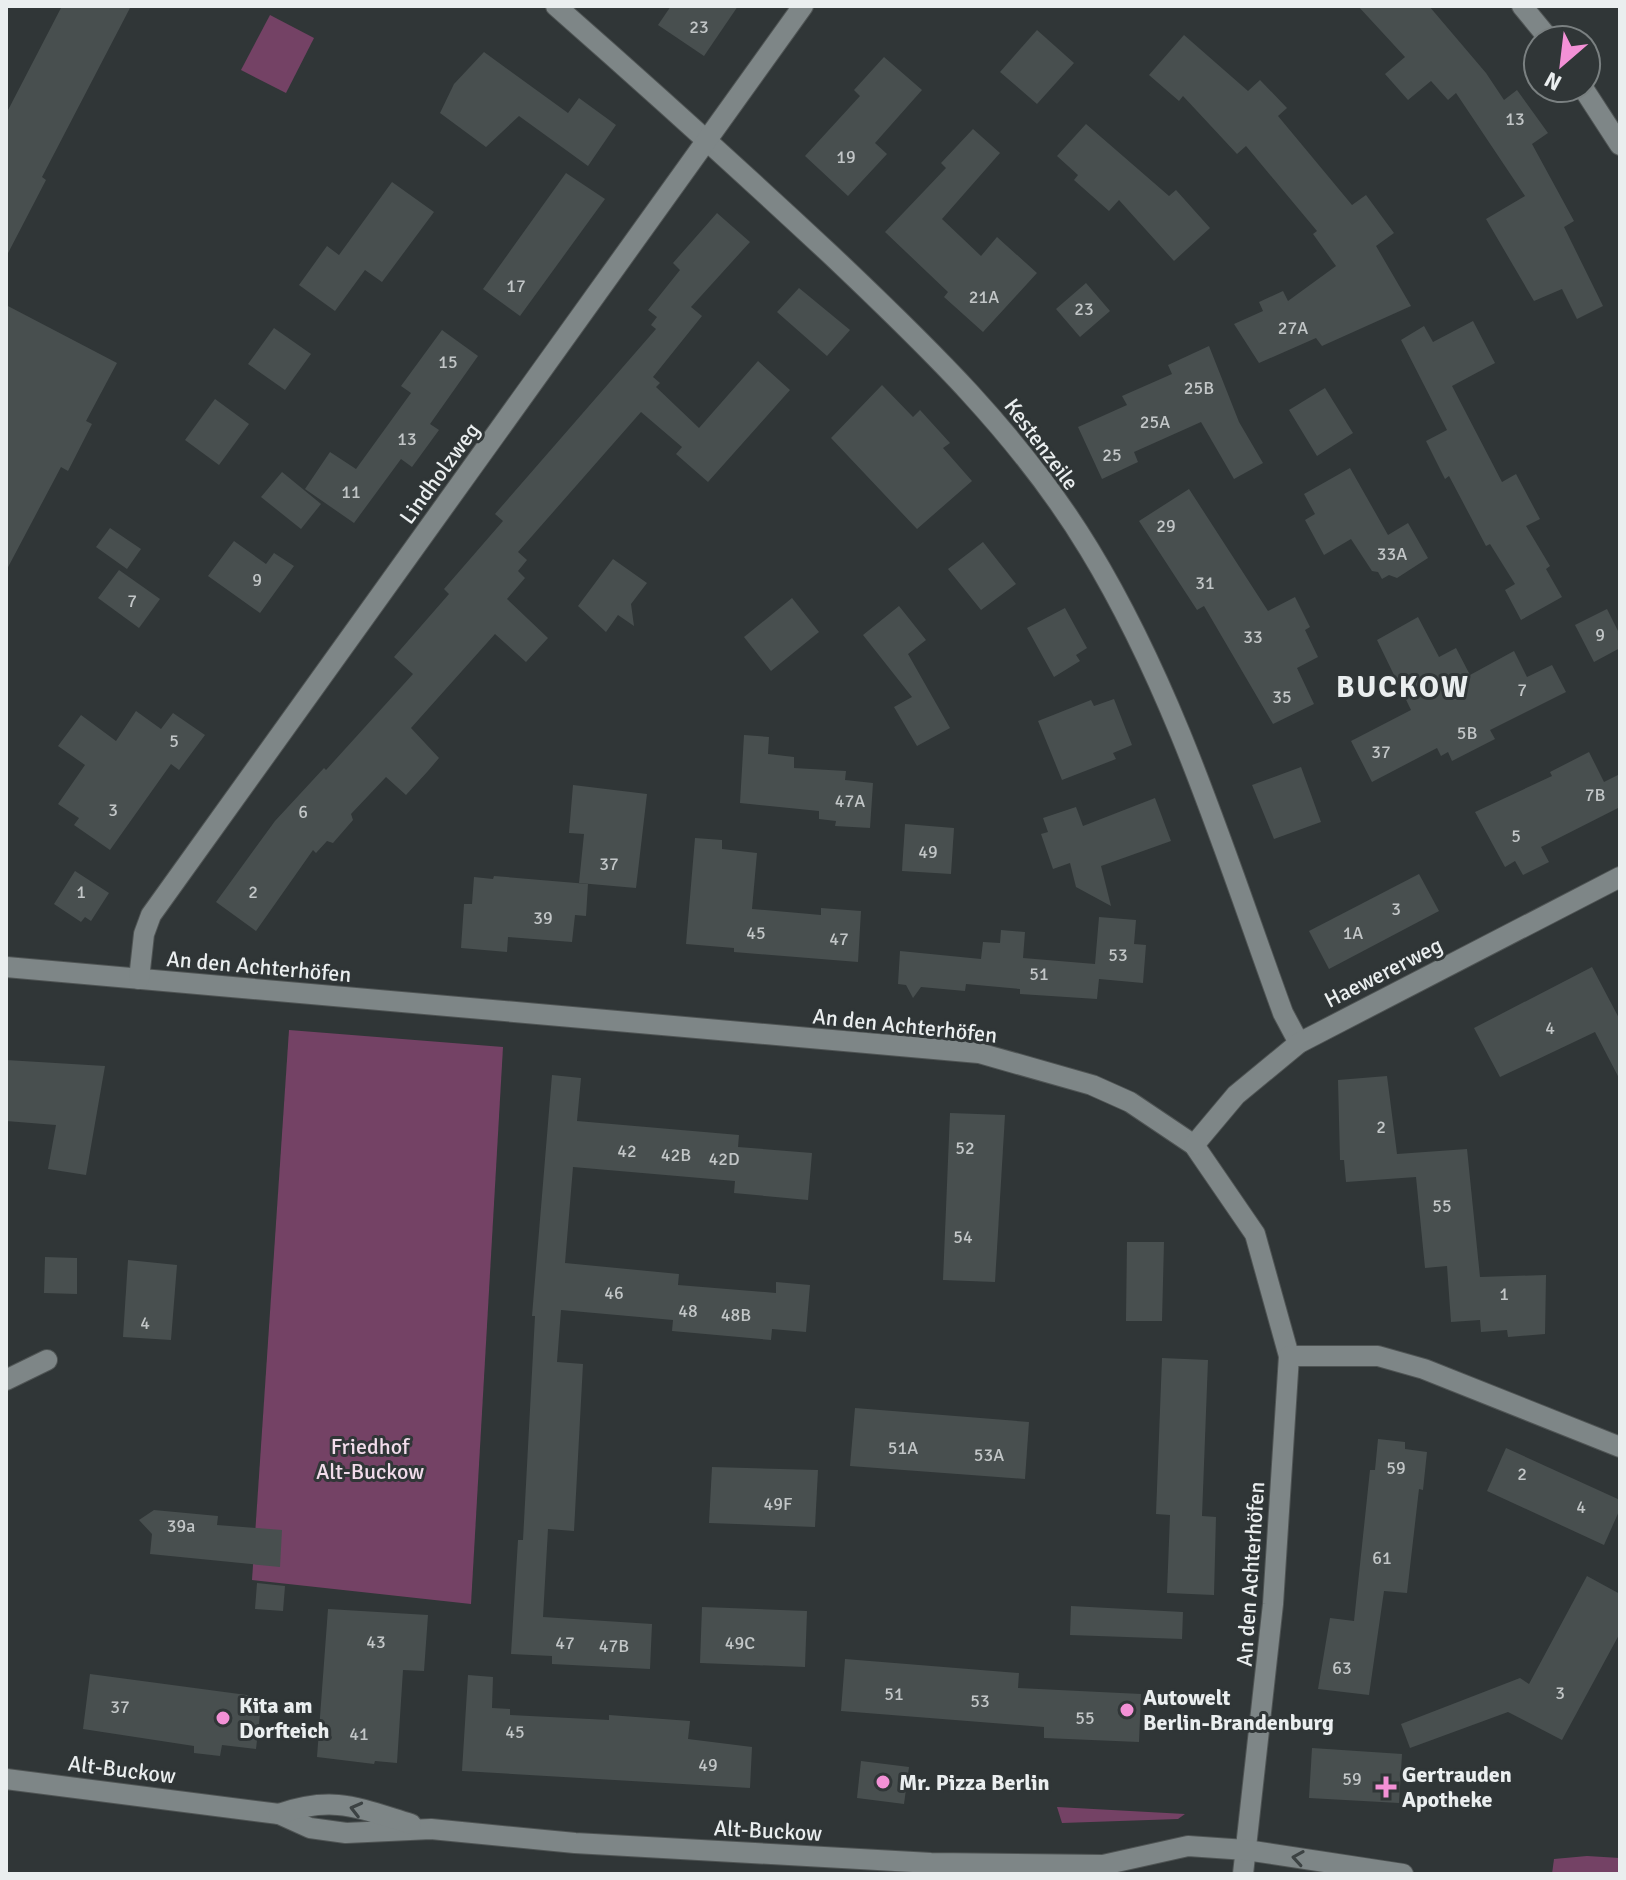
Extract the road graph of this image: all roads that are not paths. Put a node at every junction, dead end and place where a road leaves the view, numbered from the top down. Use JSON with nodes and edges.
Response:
{"nodes":[{"id":1,"x":556,"y":6,"type":"edge"},
{"id":2,"x":803,"y":6,"type":"edge"},
{"id":3,"x":1522,"y":6,"type":"edge"},
{"id":4,"x":1537,"y":24,"type":"edge"},
{"id":5,"x":1593,"y":104,"type":"edge"},
{"id":6,"x":707,"y":140,"type":"junction"},
{"id":7,"x":1620,"y":145,"type":"edge"},
{"id":8,"x":1620,"y":877,"type":"edge"},
{"id":9,"x":6,"y":967,"type":"edge"},
{"id":10,"x":139,"y":979,"type":"junction"},
{"id":11,"x":1299,"y":1043,"type":"junction"},
{"id":12,"x":1194,"y":1145,"type":"junction"},
{"id":13,"x":1289,"y":1356,"type":"junction"},
{"id":14,"x":47,"y":1360,"type":"dead end"},
{"id":15,"x":6,"y":1380,"type":"edge"},
{"id":16,"x":1620,"y":1447,"type":"edge"},
{"id":17,"x":6,"y":1779,"type":"edge"},
{"id":18,"x":1246,"y":1850,"type":"junction"},
{"id":19,"x":1103,"y":1865,"type":"junction"},
{"id":20,"x":1128,"y":1874,"type":"edge"},
{"id":21,"x":1243,"y":1874,"type":"edge"},
{"id":22,"x":1403,"y":1874,"type":"edge"}],
"edges":[{"from":1,"to":6,"type":"street","name":"Kestenzeile"},
{"from":2,"to":6,"type":"street","name":"Lindholzweg"},
{"from":3,"to":4,"type":"street"},
{"from":5,"to":7,"type":"street"},
{"from":6,"to":10,"type":"street","name":"Lindholzweg"},
{"from":6,"to":11,"type":"street","name":"Kestenzeile"},
{"from":8,"to":11,"type":"street","name":"Haewererweg"},
{"from":9,"to":10,"type":"street","name":"An den Achterhöfen"},
{"from":10,"to":12,"type":"street","name":"An den Achterhöfen"},
{"from":11,"to":12,"type":"street","name":"Haewererweg"},
{"from":12,"to":13,"type":"street","name":"An den Achterhöfen"},
{"from":13,"to":16,"type":"street"},
{"from":13,"to":18,"type":"street","name":"An den Achterhöfen"},
{"from":14,"to":15,"type":"street"},
{"from":17,"to":19,"type":"street","name":"Alt-Buckow"},
{"from":18,"to":19,"type":"street"},
{"from":18,"to":21,"type":"street","name":"An den Achterhöfen"},
{"from":22,"to":18,"type":"street","one_way":true},
{"from":19,"to":20,"type":"street"}]}
